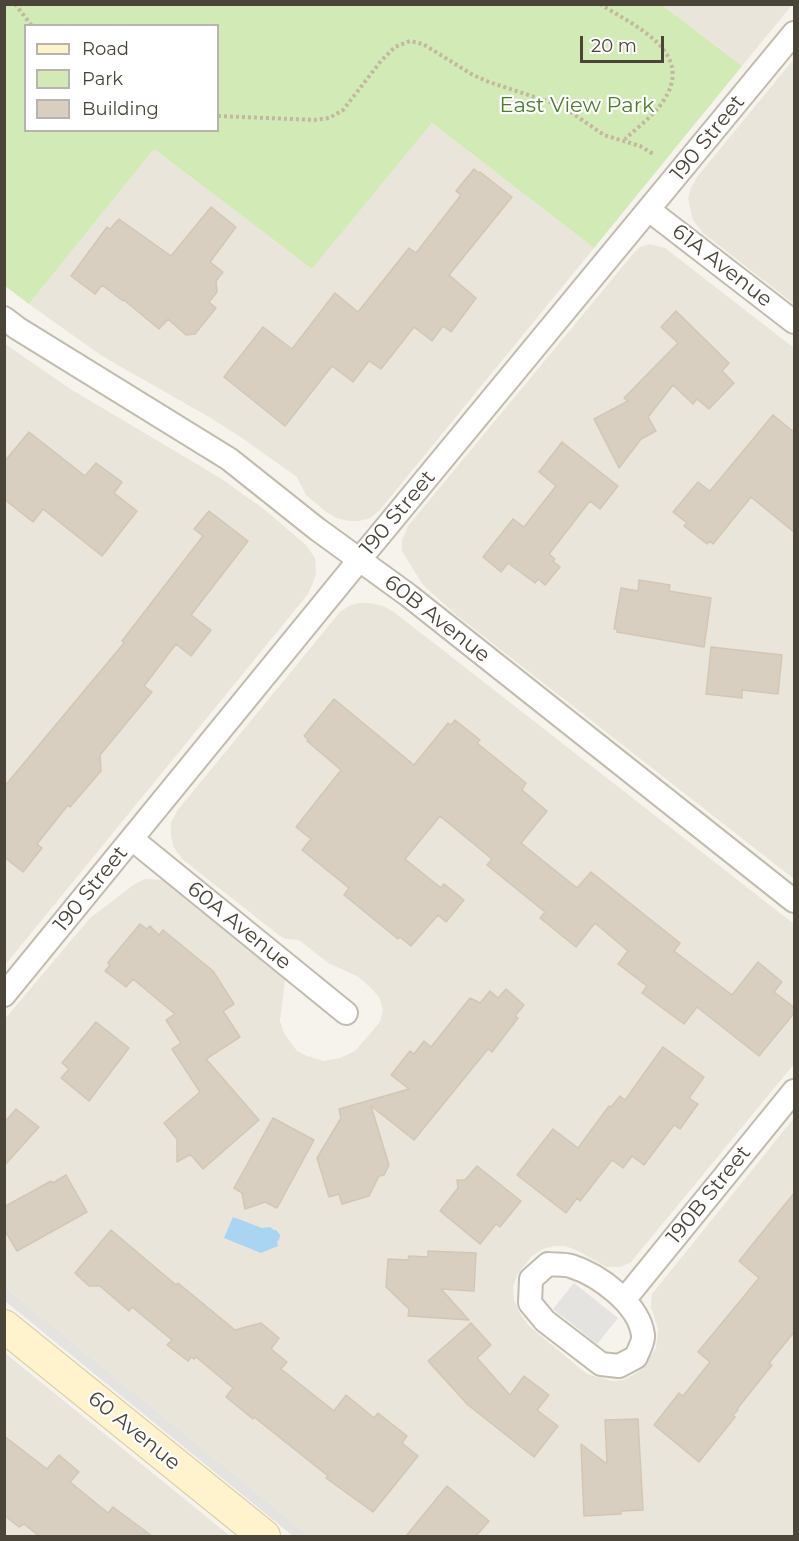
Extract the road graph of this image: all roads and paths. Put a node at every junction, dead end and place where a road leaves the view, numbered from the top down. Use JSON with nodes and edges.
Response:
{"nodes":[{"id":1,"x":15,"y":4,"type":"edge"},
{"id":2,"x":600,"y":4,"type":"edge"},
{"id":3,"x":30,"y":24,"type":"edge"},
{"id":4,"x":795,"y":33,"type":"edge"},
{"id":5,"x":219,"y":116,"type":"edge"},
{"id":6,"x":625,"y":140,"type":"junction"},
{"id":7,"x":655,"y":154,"type":"dead end"},
{"id":8,"x":649,"y":210,"type":"junction"},
{"id":9,"x":4,"y":318,"type":"edge"},
{"id":10,"x":795,"y":322,"type":"edge"},
{"id":11,"x":360,"y":559,"type":"junction"},
{"id":12,"x":132,"y":839,"type":"junction"},
{"id":13,"x":795,"y":901,"type":"edge"},
{"id":14,"x":4,"y":995,"type":"edge"},
{"id":15,"x":346,"y":1013,"type":"dead end"},
{"id":16,"x":795,"y":1091,"type":"edge"},
{"id":17,"x":624,"y":1300,"type":"junction"},
{"id":18,"x":4,"y":1326,"type":"edge"},
{"id":19,"x":264,"y":1536,"type":"edge"}],
"edges":[{"from":1,"to":3,"type":"path"},
{"from":2,"to":6,"type":"path"},
{"from":4,"to":8,"type":"street","name":"190 Street"},
{"from":5,"to":6,"type":"path"},
{"from":6,"to":7,"type":"path"},
{"from":8,"to":10,"type":"street","name":"61A Avenue"},
{"from":8,"to":11,"type":"street","name":"190 Street"},
{"from":9,"to":11,"type":"street","name":"60B Avenue"},
{"from":11,"to":12,"type":"street","name":"190 Street"},
{"from":11,"to":13,"type":"street","name":"60B Avenue"},
{"from":12,"to":14,"type":"street","name":"190 Street"},
{"from":12,"to":15,"type":"street","name":"60A Avenue"},
{"from":16,"to":17,"type":"street","name":"190B Street"},
{"from":17,"to":17,"type":"street"},
{"from":18,"to":19,"type":"street","name":"60 Avenue"}]}
